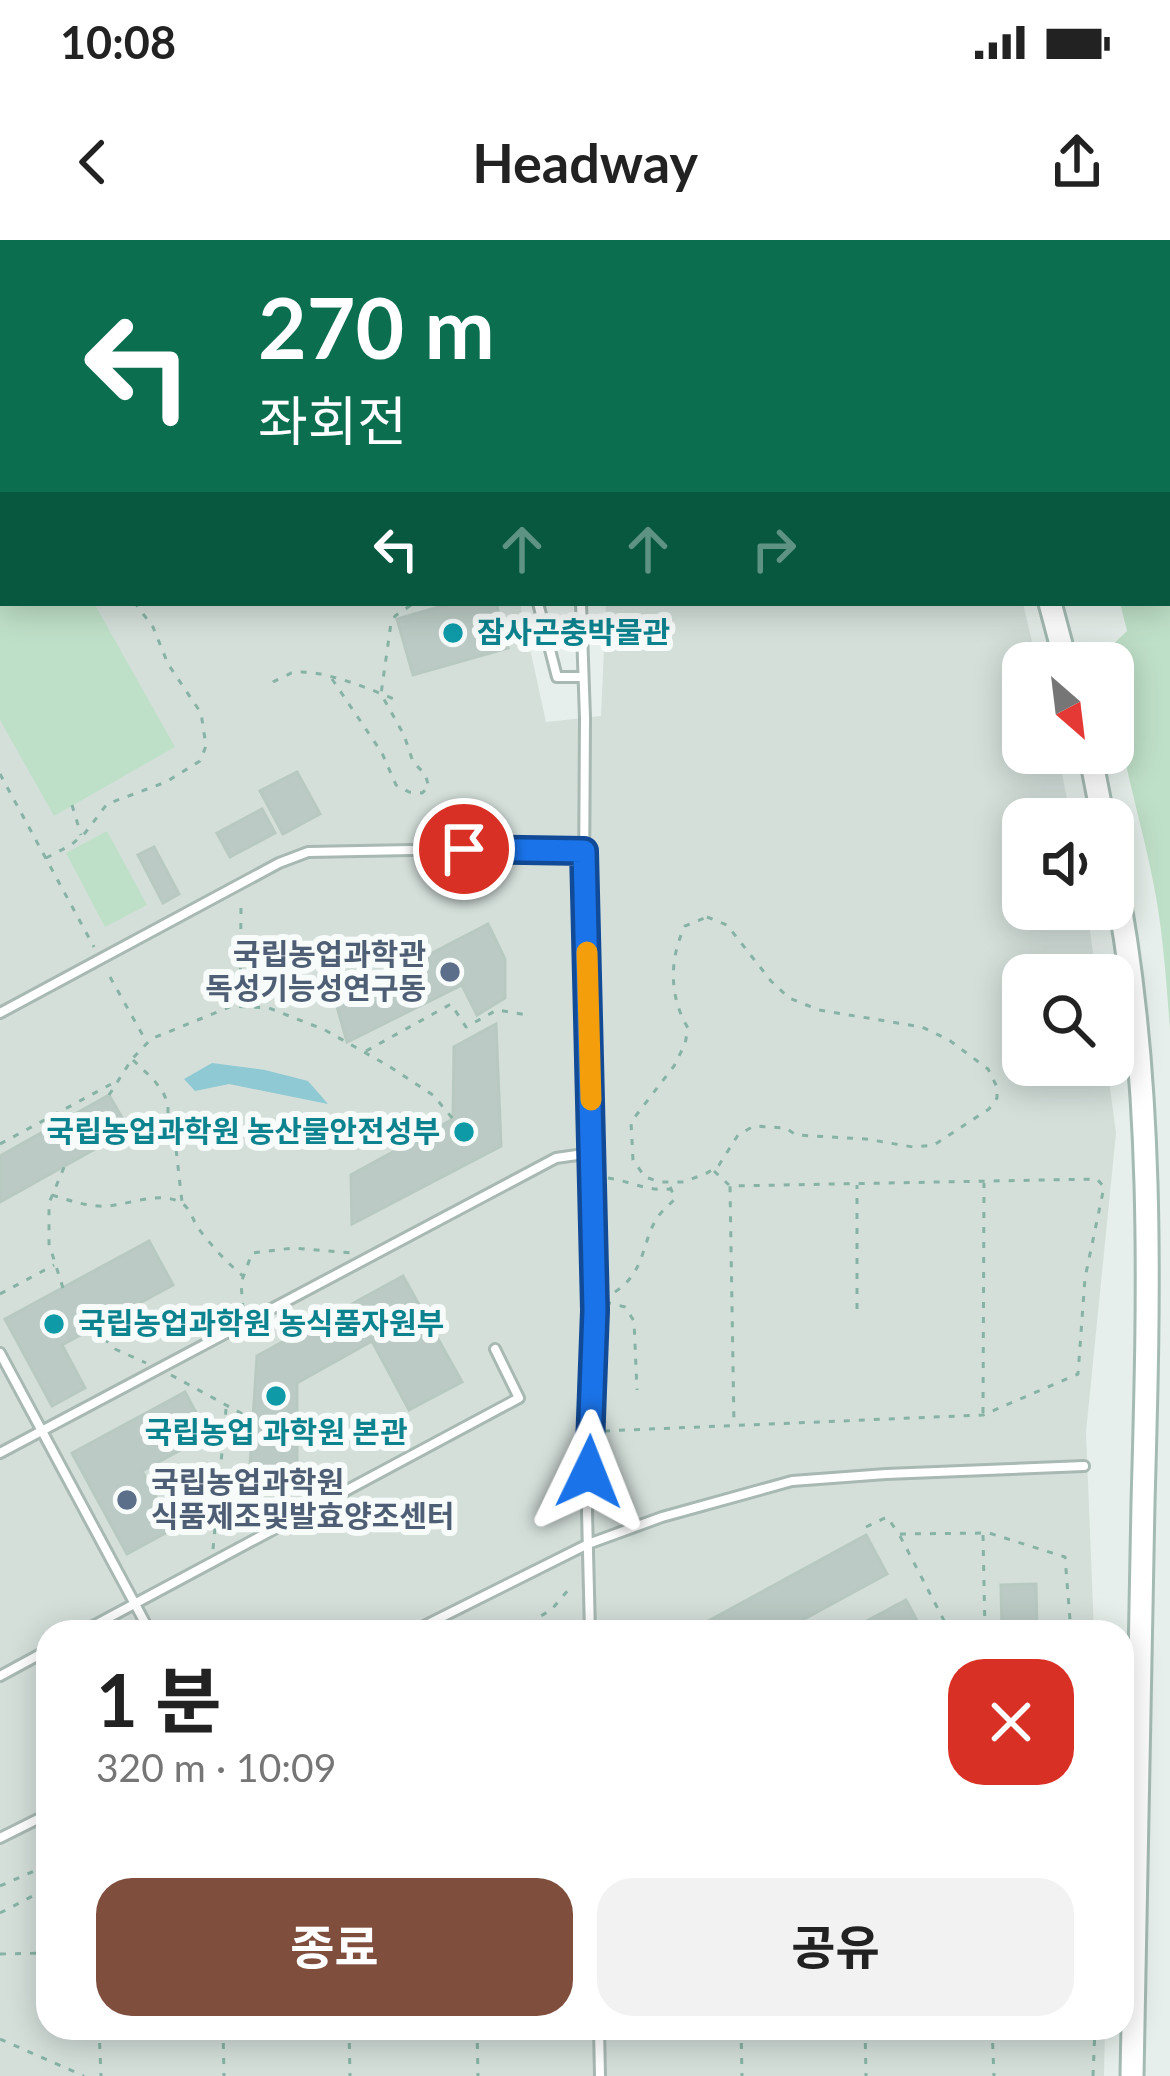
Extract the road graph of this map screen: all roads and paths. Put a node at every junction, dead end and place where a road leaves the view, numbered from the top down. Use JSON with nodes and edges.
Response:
{"nodes":[{"id":1,"x":137,"y":606,"type":"edge"},
{"id":2,"x":409,"y":606,"type":"edge"},
{"id":3,"x":539,"y":606,"type":"edge"},
{"id":4,"x":581,"y":606,"type":"edge"},
{"id":5,"x":1051,"y":606,"type":"edge"},
{"id":6,"x":1060,"y":642,"type":"edge"},
{"id":7,"x":583,"y":677,"type":"junction"},
{"id":8,"x":332,"y":679,"type":"junction"},
{"id":9,"x":273,"y":682,"type":"dead end"},
{"id":10,"x":381,"y":694,"type":"junction"},
{"id":11,"x":396,"y":700,"type":"dead end"},
{"id":12,"x":0,"y":774,"type":"edge"},
{"id":13,"x":72,"y":806,"type":"dead end"},
{"id":14,"x":82,"y":836,"type":"junction"},
{"id":15,"x":584,"y":851,"type":"junction"},
{"id":16,"x":46,"y":858,"type":"junction"},
{"id":17,"x":241,"y":908,"type":"dead end"},
{"id":18,"x":1124,"y":930,"type":"edge"},
{"id":19,"x":94,"y":947,"type":"dead end"},
{"id":20,"x":110,"y":976,"type":"dead end"},
{"id":21,"x":240,"y":1006,"type":"junction"},
{"id":22,"x":0,"y":1012,"type":"edge"},
{"id":23,"x":527,"y":1015,"type":"dead end"},
{"id":24,"x":147,"y":1043,"type":"junction"},
{"id":25,"x":364,"y":1052,"type":"junction"},
{"id":26,"x":132,"y":1059,"type":"junction"},
{"id":27,"x":116,"y":1082,"type":"junction"},
{"id":28,"x":110,"y":1095,"type":"dead end"},
{"id":29,"x":453,"y":1119,"type":"dead end"},
{"id":30,"x":0,"y":1144,"type":"edge"},
{"id":31,"x":591,"y":1153,"type":"junction"},
{"id":32,"x":65,"y":1166,"type":"dead end"},
{"id":33,"x":712,"y":1170,"type":"junction"},
{"id":34,"x":608,"y":1178,"type":"dead end"},
{"id":35,"x":983,"y":1181,"type":"junction"},
{"id":36,"x":668,"y":1182,"type":"junction"},
{"id":37,"x":857,"y":1184,"type":"junction"},
{"id":38,"x":730,"y":1186,"type":"junction"},
{"id":39,"x":671,"y":1189,"type":"junction"},
{"id":40,"x":52,"y":1195,"type":"junction"},
{"id":41,"x":182,"y":1204,"type":"junction"},
{"id":42,"x":372,"y":1256,"type":"junction"},
{"id":43,"x":55,"y":1264,"type":"junction"},
{"id":44,"x":244,"y":1276,"type":"junction"},
{"id":45,"x":63,"y":1288,"type":"dead end"},
{"id":46,"x":615,"y":1292,"type":"dead end"},
{"id":47,"x":0,"y":1294,"type":"edge"},
{"id":48,"x":594,"y":1300,"type":"junction"},
{"id":49,"x":857,"y":1310,"type":"dead end"},
{"id":50,"x":245,"y":1323,"type":"junction"},
{"id":51,"x":93,"y":1328,"type":"dead end"},
{"id":52,"x":495,"y":1349,"type":"dead end"},
{"id":53,"x":0,"y":1353,"type":"edge"},
{"id":54,"x":158,"y":1369,"type":"junction"},
{"id":55,"x":637,"y":1390,"type":"dead end"},
{"id":56,"x":227,"y":1406,"type":"junction"},
{"id":57,"x":983,"y":1415,"type":"junction"},
{"id":58,"x":248,"y":1418,"type":"dead end"},
{"id":59,"x":734,"y":1425,"type":"junction"},
{"id":60,"x":42,"y":1430,"type":"junction"},
{"id":61,"x":590,"y":1432,"type":"junction"},
{"id":62,"x":0,"y":1453,"type":"edge"},
{"id":63,"x":1084,"y":1466,"type":"dead end"},
{"id":64,"x":866,"y":1527,"type":"dead end"},
{"id":65,"x":899,"y":1534,"type":"junction"},
{"id":66,"x":983,"y":1534,"type":"junction"},
{"id":67,"x":588,"y":1544,"type":"junction"},
{"id":68,"x":212,"y":1563,"type":"junction"},
{"id":69,"x":568,"y":1588,"type":"dead end"},
{"id":70,"x":135,"y":1604,"type":"junction"},
{"id":71,"x":105,"y":1620,"type":"edge"},
{"id":72,"x":144,"y":1620,"type":"edge"},
{"id":73,"x":436,"y":1620,"type":"edge"},
{"id":74,"x":535,"y":1620,"type":"edge"},
{"id":75,"x":590,"y":1620,"type":"edge"},
{"id":76,"x":944,"y":1620,"type":"edge"},
{"id":77,"x":985,"y":1620,"type":"edge"},
{"id":78,"x":1070,"y":1620,"type":"edge"},
{"id":79,"x":36,"y":1657,"type":"edge"},
{"id":80,"x":0,"y":1676,"type":"edge"},
{"id":81,"x":36,"y":1820,"type":"edge"},
{"id":82,"x":0,"y":1838,"type":"edge"},
{"id":83,"x":1134,"y":1842,"type":"edge"},
{"id":84,"x":36,"y":1870,"type":"edge"},
{"id":85,"x":0,"y":1886,"type":"edge"},
{"id":86,"x":36,"y":1894,"type":"edge"},
{"id":87,"x":0,"y":1913,"type":"edge"},
{"id":88,"x":36,"y":1953,"type":"edge"},
{"id":89,"x":0,"y":1954,"type":"edge"},
{"id":90,"x":0,"y":2039,"type":"edge"},
{"id":91,"x":100,"y":2040,"type":"edge"},
{"id":92,"x":223,"y":2040,"type":"edge"},
{"id":93,"x":350,"y":2040,"type":"edge"},
{"id":94,"x":478,"y":2040,"type":"edge"},
{"id":95,"x":599,"y":2040,"type":"edge"},
{"id":96,"x":741,"y":2040,"type":"edge"},
{"id":97,"x":865,"y":2040,"type":"edge"},
{"id":98,"x":992,"y":2040,"type":"edge"},
{"id":99,"x":1095,"y":2040,"type":"edge"},
{"id":100,"x":1132,"y":2040,"type":"edge"},
{"id":101,"x":84,"y":2076,"type":"edge"},
{"id":102,"x":101,"y":2076,"type":"edge"},
{"id":103,"x":224,"y":2076,"type":"edge"},
{"id":104,"x":350,"y":2076,"type":"edge"},
{"id":105,"x":478,"y":2076,"type":"edge"},
{"id":106,"x":600,"y":2076,"type":"edge"},
{"id":107,"x":742,"y":2076,"type":"edge"},
{"id":108,"x":866,"y":2076,"type":"edge"},
{"id":109,"x":994,"y":2076,"type":"edge"},
{"id":110,"x":1093,"y":2076,"type":"edge"},
{"id":111,"x":1132,"y":2076,"type":"edge"}],
"edges":[{"from":1,"to":14,"type":"path"},
{"from":2,"to":10,"type":"path"},
{"from":3,"to":7,"type":"lane"},
{"from":4,"to":7,"type":"lane"},
{"from":5,"to":6,"type":"main road"},
{"from":7,"to":15,"type":"lane"},
{"from":8,"to":9,"type":"path"},
{"from":8,"to":10,"type":"path"},
{"from":8,"to":10,"type":"path"},
{"from":10,"to":11,"type":"path"},
{"from":12,"to":16,"type":"path"},
{"from":13,"to":14,"type":"path"},
{"from":14,"to":16,"type":"path"},
{"from":15,"to":22,"type":"lane"},
{"from":15,"to":31,"type":"lane"},
{"from":16,"to":19,"type":"path"},
{"from":17,"to":21,"type":"path"},
{"from":18,"to":83,"type":"main road"},
{"from":20,"to":24,"type":"path"},
{"from":21,"to":24,"type":"path"},
{"from":21,"to":25,"type":"path"},
{"from":23,"to":25,"type":"path"},
{"from":24,"to":26,"type":"path"},
{"from":25,"to":29,"type":"path"},
{"from":26,"to":27,"type":"path"},
{"from":26,"to":41,"type":"path"},
{"from":27,"to":28,"type":"path"},
{"from":27,"to":30,"type":"path"},
{"from":31,"to":42,"type":"lane"},
{"from":31,"to":48,"type":"lane"},
{"from":32,"to":40,"type":"path"},
{"from":33,"to":36,"type":"path"},
{"from":33,"to":36,"type":"path"},
{"from":33,"to":38,"type":"path"},
{"from":34,"to":39,"type":"path"},
{"from":35,"to":37,"type":"path"},
{"from":35,"to":57,"type":"path"},
{"from":35,"to":57,"type":"path"},
{"from":36,"to":39,"type":"path"},
{"from":37,"to":38,"type":"path"},
{"from":37,"to":49,"type":"path"},
{"from":38,"to":59,"type":"path"},
{"from":39,"to":46,"type":"path"},
{"from":40,"to":41,"type":"path"},
{"from":40,"to":43,"type":"path"},
{"from":41,"to":44,"type":"path"},
{"from":42,"to":44,"type":"path"},
{"from":42,"to":50,"type":"lane"},
{"from":43,"to":45,"type":"path"},
{"from":43,"to":47,"type":"path"},
{"from":44,"to":50,"type":"path"},
{"from":48,"to":55,"type":"path"},
{"from":48,"to":61,"type":"lane"},
{"from":50,"to":54,"type":"lane"},
{"from":51,"to":54,"type":"path"},
{"from":52,"to":68,"type":"lane"},
{"from":53,"to":60,"type":"lane"},
{"from":54,"to":56,"type":"path"},
{"from":54,"to":60,"type":"lane"},
{"from":56,"to":58,"type":"path"},
{"from":56,"to":68,"type":"path"},
{"from":57,"to":59,"type":"path"},
{"from":59,"to":61,"type":"path"},
{"from":60,"to":62,"type":"lane"},
{"from":60,"to":70,"type":"lane"},
{"from":61,"to":67,"type":"lane"},
{"from":63,"to":67,"type":"lane"},
{"from":64,"to":65,"type":"path"},
{"from":65,"to":66,"type":"path"},
{"from":65,"to":76,"type":"path"},
{"from":66,"to":77,"type":"path"},
{"from":66,"to":78,"type":"path"},
{"from":67,"to":73,"type":"lane"},
{"from":67,"to":75,"type":"lane"},
{"from":68,"to":70,"type":"lane"},
{"from":69,"to":74,"type":"path"},
{"from":70,"to":71,"type":"lane"},
{"from":70,"to":72,"type":"lane"},
{"from":79,"to":80,"type":"lane"},
{"from":81,"to":82,"type":"lane"},
{"from":84,"to":85,"type":"path"},
{"from":86,"to":87,"type":"path"},
{"from":88,"to":89,"type":"path"},
{"from":90,"to":101,"type":"path"},
{"from":91,"to":102,"type":"path"},
{"from":92,"to":103,"type":"path"},
{"from":93,"to":104,"type":"path"},
{"from":94,"to":105,"type":"path"},
{"from":95,"to":106,"type":"lane"},
{"from":96,"to":107,"type":"path"},
{"from":97,"to":108,"type":"path"},
{"from":98,"to":109,"type":"path"},
{"from":99,"to":110,"type":"path"},
{"from":100,"to":111,"type":"main road"}]}
